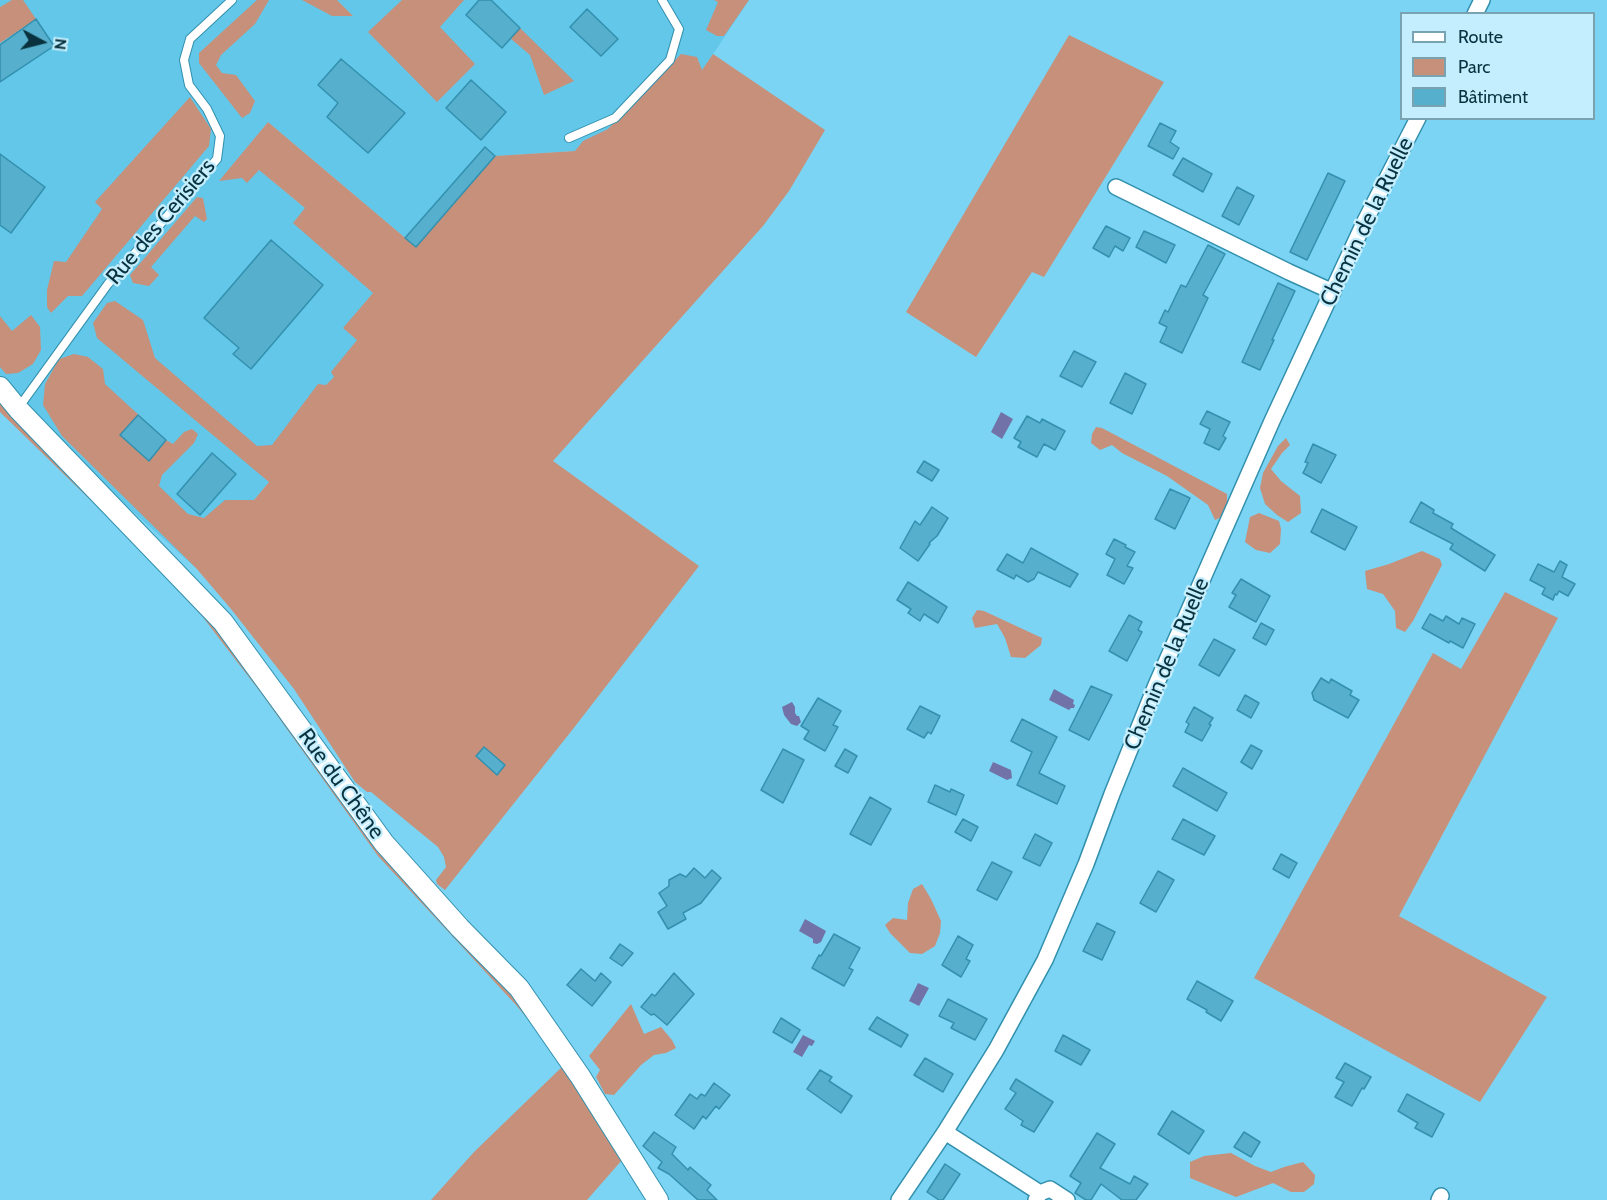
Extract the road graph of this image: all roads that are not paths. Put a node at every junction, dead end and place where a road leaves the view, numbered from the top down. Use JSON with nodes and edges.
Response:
{"nodes":[{"id":1,"x":232,"y":0,"type":"edge"},
{"id":2,"x":662,"y":0,"type":"edge"},
{"id":3,"x":1417,"y":120,"type":"edge"},
{"id":4,"x":569,"y":138,"type":"dead end"},
{"id":5,"x":1116,"y":187,"type":"dead end"},
{"id":6,"x":1333,"y":292,"type":"junction"},
{"id":7,"x":0,"y":387,"type":"edge"},
{"id":8,"x":18,"y":408,"type":"junction"},
{"id":9,"x":945,"y":1132,"type":"junction"},
{"id":10,"x":1038,"y":1197,"type":"edge"},
{"id":11,"x":657,"y":1200,"type":"edge"},
{"id":12,"x":899,"y":1200,"type":"edge"},
{"id":13,"x":1067,"y":1200,"type":"edge"}],
"edges":[{"from":1,"to":8,"type":"lane","name":"Rue des Cerisiers"},
{"from":2,"to":4,"type":"lane"},
{"from":3,"to":6,"type":"street","name":"Chemin de la Ruelle"},
{"from":5,"to":6,"type":"street"},
{"from":6,"to":9,"type":"street","name":"Chemin de la Ruelle"},
{"from":7,"to":8,"type":"street","name":"Rue du Chêne"},
{"from":8,"to":11,"type":"street","name":"Rue du Chêne"},
{"from":9,"to":10,"type":"street"},
{"from":9,"to":12,"type":"street","name":"Chemin de la Ruelle"},
{"from":10,"to":13,"type":"street"}]}
